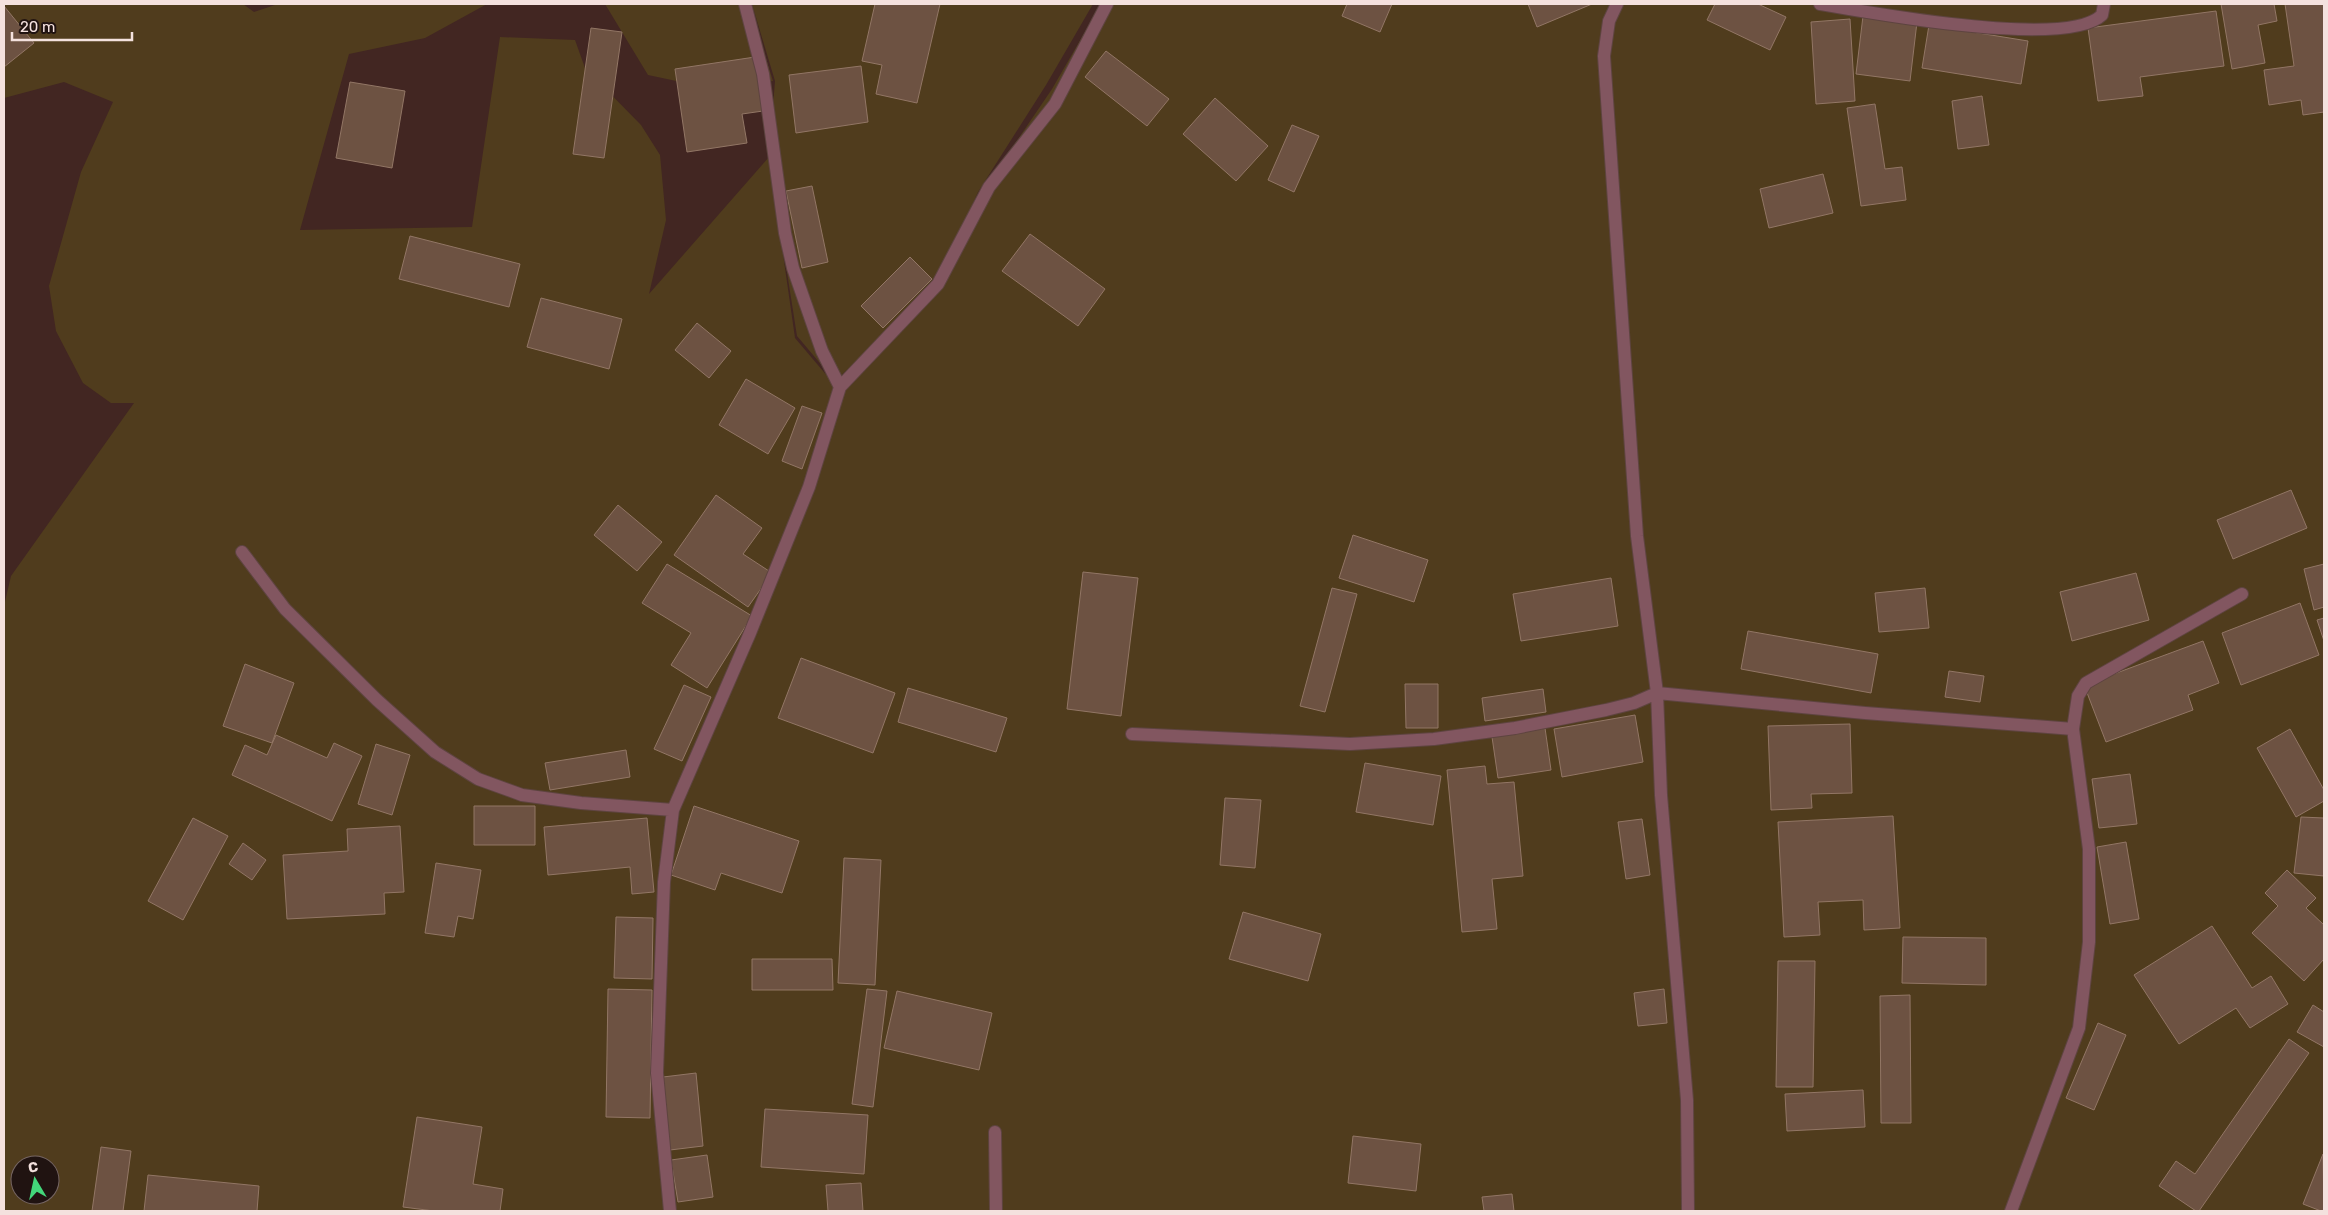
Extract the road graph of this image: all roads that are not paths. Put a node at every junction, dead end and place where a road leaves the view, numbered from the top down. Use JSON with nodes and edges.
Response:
{"nodes":[{"id":1,"x":745,"y":4,"type":"edge"},
{"id":2,"x":1107,"y":4,"type":"edge"},
{"id":3,"x":1617,"y":4,"type":"edge"},
{"id":4,"x":1820,"y":4,"type":"edge"},
{"id":5,"x":2104,"y":4,"type":"edge"},
{"id":6,"x":840,"y":387,"type":"junction"},
{"id":7,"x":242,"y":552,"type":"dead end"},
{"id":8,"x":2242,"y":594,"type":"dead end"},
{"id":9,"x":1657,"y":693,"type":"junction"},
{"id":10,"x":2073,"y":729,"type":"junction"},
{"id":11,"x":1132,"y":734,"type":"dead end"},
{"id":12,"x":673,"y":810,"type":"junction"},
{"id":13,"x":994,"y":1132,"type":"dead end"},
{"id":14,"x":670,"y":1211,"type":"edge"},
{"id":15,"x":996,"y":1211,"type":"edge"},
{"id":16,"x":1688,"y":1211,"type":"edge"},
{"id":17,"x":2011,"y":1211,"type":"edge"}],
"edges":[{"from":1,"to":6,"type":"street"},
{"from":2,"to":6,"type":"street"},
{"from":3,"to":9,"type":"street"},
{"from":4,"to":5,"type":"street"},
{"from":6,"to":12,"type":"street"},
{"from":7,"to":12,"type":"street"},
{"from":8,"to":10,"type":"street"},
{"from":9,"to":10,"type":"street"},
{"from":9,"to":11,"type":"street"},
{"from":9,"to":16,"type":"street"},
{"from":10,"to":17,"type":"street"},
{"from":12,"to":14,"type":"street"},
{"from":13,"to":15,"type":"street"}]}
